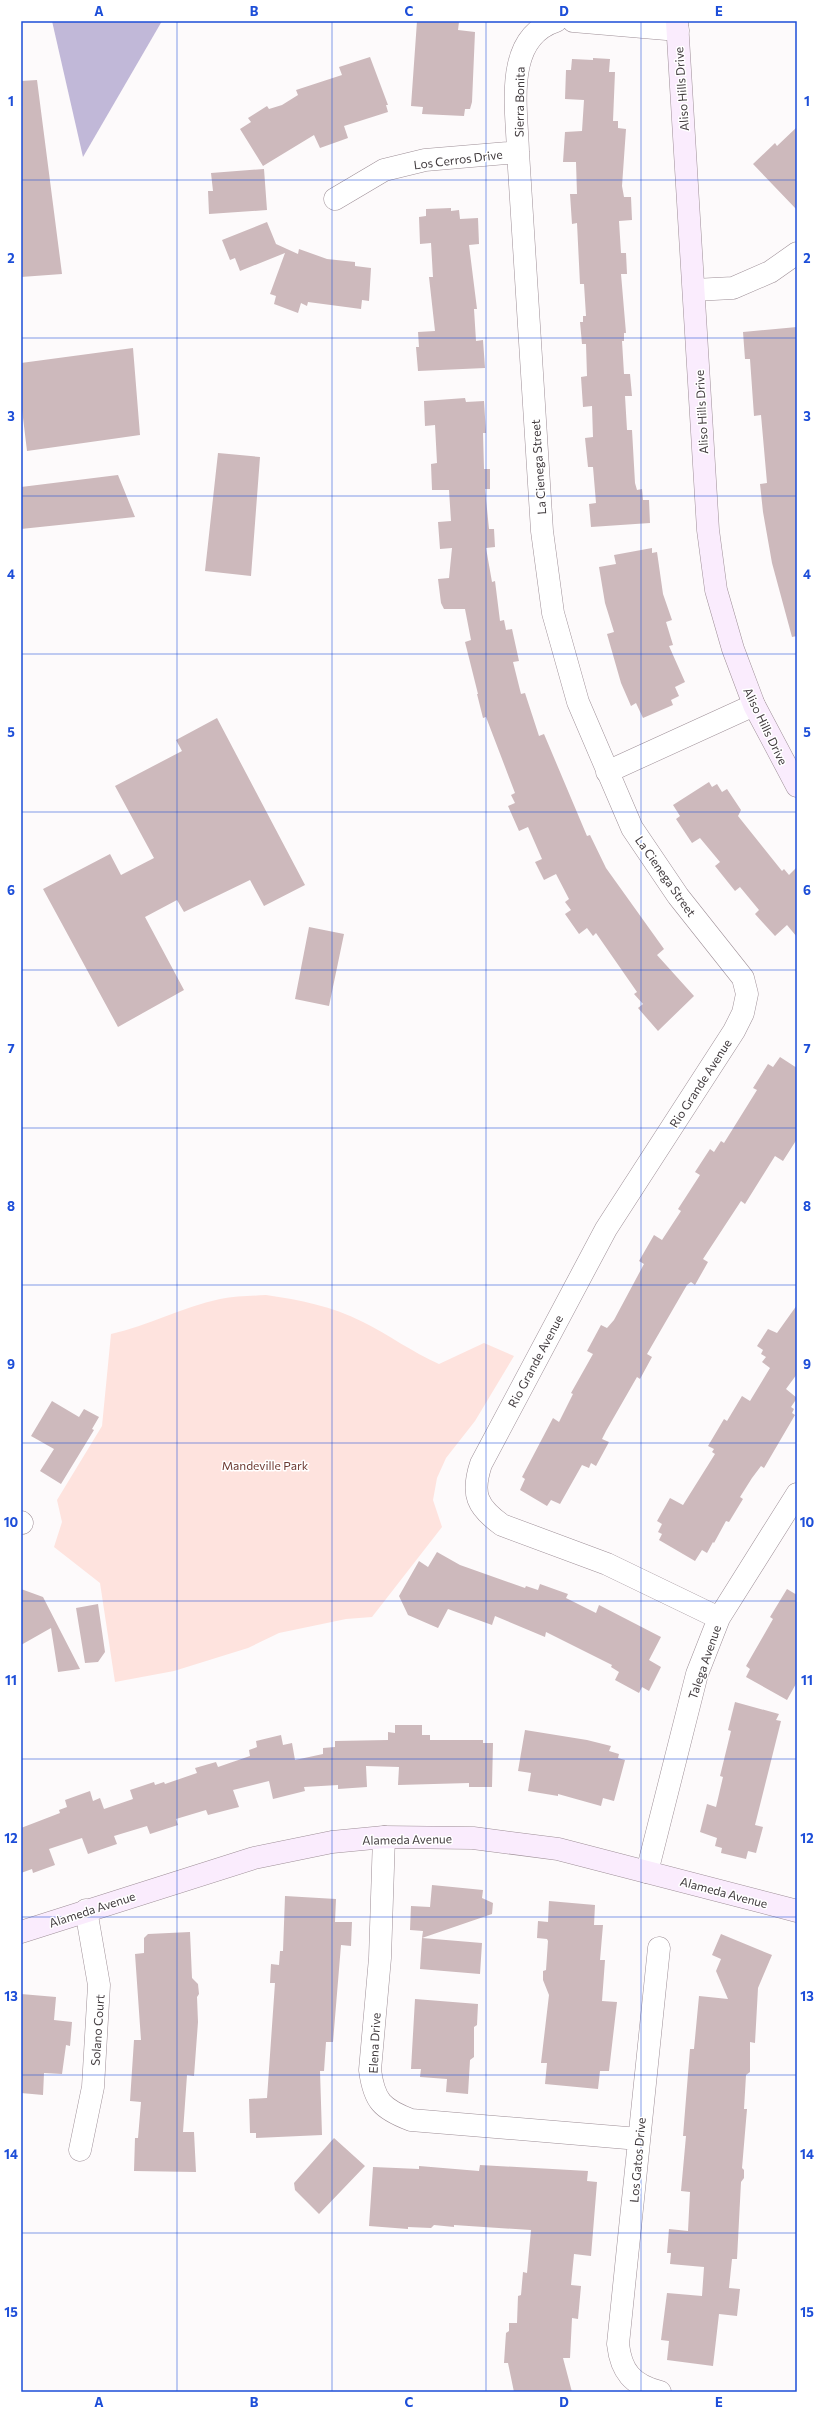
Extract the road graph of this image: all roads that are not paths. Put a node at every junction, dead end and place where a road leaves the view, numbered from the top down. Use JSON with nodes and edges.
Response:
{"nodes":[{"id":1,"x":556,"y":21,"type":"edge"},
{"id":2,"x":573,"y":21,"type":"edge"},
{"id":3,"x":677,"y":26,"type":"edge"},
{"id":4,"x":518,"y":152,"type":"junction"},
{"id":5,"x":335,"y":200,"type":"dead end"},
{"id":6,"x":797,"y":253,"type":"edge"},
{"id":7,"x":694,"y":290,"type":"junction"},
{"id":8,"x":754,"y":705,"type":"junction"},
{"id":9,"x":607,"y":772,"type":"junction"},
{"id":10,"x":797,"y":786,"type":"edge"},
{"id":11,"x":747,"y":994,"type":"joint"},
{"id":12,"x":797,"y":1494,"type":"edge"},
{"id":13,"x":719,"y":1618,"type":"junction"},
{"id":14,"x":384,"y":1837,"type":"junction"},
{"id":15,"x":647,"y":1872,"type":"junction"},
{"id":16,"x":86,"y":1910,"type":"junction"},
{"id":17,"x":797,"y":1911,"type":"edge"},
{"id":18,"x":21,"y":1932,"type":"edge"},
{"id":19,"x":659,"y":1948,"type":"dead end"},
{"id":20,"x":639,"y":2139,"type":"junction"},
{"id":21,"x":80,"y":2150,"type":"dead end"},
{"id":22,"x":660,"y":2392,"type":"edge"}],
"edges":[{"from":1,"to":4,"type":"street","name":"Sierra Bonita"},
{"from":2,"to":3,"type":"street"},
{"from":3,"to":7,"type":"street","name":"Aliso Hills Drive"},
{"from":4,"to":5,"type":"street","name":"Los Cerros Drive"},
{"from":4,"to":9,"type":"street","name":"La Cienega Street"},
{"from":6,"to":7,"type":"street"},
{"from":7,"to":8,"type":"street","name":"Aliso Hills Drive"},
{"from":8,"to":9,"type":"street"},
{"from":8,"to":10,"type":"street","name":"Aliso Hills Drive"},
{"from":9,"to":11,"type":"street","name":"La Cienega Street"},
{"from":11,"to":13,"type":"street","name":"Rio Grande Avenue"},
{"from":12,"to":13,"type":"street","name":"Talega Avenue"},
{"from":13,"to":15,"type":"street","name":"Talega Avenue"},
{"from":14,"to":15,"type":"street","name":"Alameda Avenue"},
{"from":14,"to":16,"type":"street","name":"Alameda Avenue"},
{"from":14,"to":20,"type":"street","name":"Elena Drive"},
{"from":15,"to":17,"type":"street","name":"Alameda Avenue"},
{"from":16,"to":18,"type":"street","name":"Alameda Avenue"},
{"from":16,"to":21,"type":"street","name":"Solano Court"},
{"from":19,"to":20,"type":"street","name":"Los Gatos Drive"},
{"from":20,"to":22,"type":"street","name":"Los Gatos Drive"}]}
